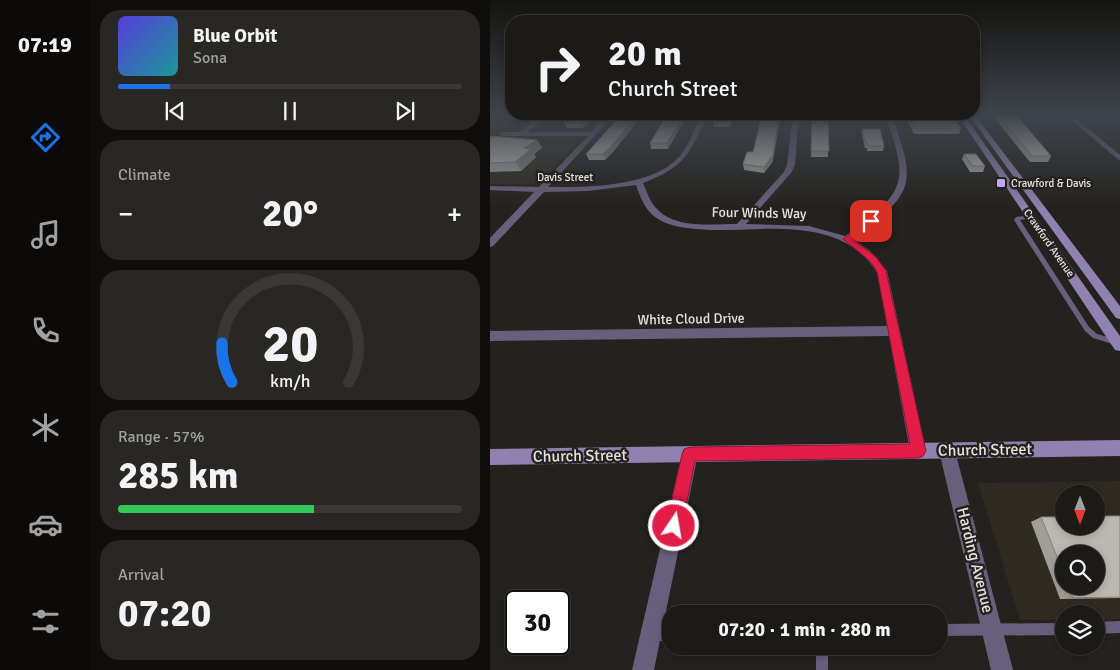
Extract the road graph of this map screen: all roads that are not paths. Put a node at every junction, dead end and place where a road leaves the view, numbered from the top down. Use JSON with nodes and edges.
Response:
{"nodes":[{"id":1,"x":581,"y":146,"type":"edge"},
{"id":2,"x":688,"y":146,"type":"edge"},
{"id":3,"x":793,"y":146,"type":"edge"},
{"id":4,"x":899,"y":146,"type":"edge"},
{"id":5,"x":982,"y":146,"type":"edge"},
{"id":6,"x":995,"y":146,"type":"edge"},
{"id":7,"x":1105,"y":146,"type":"edge"},
{"id":8,"x":1120,"y":159,"type":"edge"},
{"id":9,"x":639,"y":182,"type":"junction"},
{"id":10,"x":1008,"y":184,"type":"junction"},
{"id":11,"x":1023,"y":184,"type":"junction"},
{"id":12,"x":490,"y":188,"type":"edge"},
{"id":13,"x":542,"y":188,"type":"junction"},
{"id":14,"x":1031,"y":217,"type":"junction"},
{"id":15,"x":740,"y":226,"type":"junction"},
{"id":16,"x":847,"y":239,"type":"junction"},
{"id":17,"x":490,"y":244,"type":"edge"},
{"id":18,"x":1120,"y":315,"type":"edge"},
{"id":19,"x":893,"y":332,"type":"junction"},
{"id":20,"x":490,"y":336,"type":"edge"},
{"id":21,"x":1119,"y":344,"type":"edge"},
{"id":22,"x":1120,"y":448,"type":"edge"},
{"id":23,"x":918,"y":451,"type":"junction"},
{"id":24,"x":947,"y":451,"type":"junction"},
{"id":25,"x":690,"y":454,"type":"junction"},
{"id":26,"x":490,"y":457,"type":"edge"},
{"id":27,"x":1120,"y":627,"type":"edge"},
{"id":28,"x":1105,"y":628,"type":"edge"},
{"id":29,"x":992,"y":629,"type":"junction"},
{"id":30,"x":1055,"y":629,"type":"edge"},
{"id":31,"x":947,"y":630,"type":"edge"},
{"id":32,"x":662,"y":634,"type":"edge"},
{"id":33,"x":650,"y":635,"type":"junction"},
{"id":34,"x":822,"y":655,"type":"edge"},
{"id":35,"x":643,"y":670,"type":"edge"},
{"id":36,"x":822,"y":670,"type":"edge"},
{"id":37,"x":1002,"y":670,"type":"edge"}],
"edges":[{"from":1,"to":13,"type":"street"},
{"from":2,"to":9,"type":"street","name":"Davis Street"},
{"from":3,"to":15,"type":"street"},
{"from":4,"to":16,"type":"street"},
{"from":5,"to":10,"type":"main road","name":"Crawford Avenue"},
{"from":6,"to":11,"type":"main road","name":"Crawford Avenue"},
{"from":7,"to":8,"type":"street"},
{"from":9,"to":13,"type":"street","name":"Davis Street"},
{"from":9,"to":15,"type":"street","name":"Four Winds Way"},
{"from":10,"to":11,"type":"street"},
{"from":10,"to":14,"type":"main road","name":"Crawford Avenue"},
{"from":11,"to":18,"type":"main road","name":"Crawford Avenue"},
{"from":12,"to":13,"type":"street","name":"Davis Street"},
{"from":13,"to":17,"type":"street"},
{"from":14,"to":21,"type":"main road","name":"Crawford Avenue"},
{"from":14,"to":21,"type":"lane"},
{"from":15,"to":16,"type":"street","name":"Four Winds Way"},
{"from":16,"to":19,"type":"street","name":"Four Winds Way"},
{"from":19,"to":20,"type":"street","name":"White Cloud Drive"},
{"from":19,"to":23,"type":"street","name":"Four Winds Way"},
{"from":22,"to":24,"type":"main road","name":"Church Street"},
{"from":23,"to":24,"type":"main road","name":"Church Street"},
{"from":23,"to":25,"type":"main road","name":"Church Street"},
{"from":24,"to":29,"type":"street","name":"Harding Avenue"},
{"from":25,"to":26,"type":"main road","name":"Church Street"},
{"from":25,"to":33,"type":"street"},
{"from":27,"to":28,"type":"lane"},
{"from":29,"to":30,"type":"lane"},
{"from":29,"to":31,"type":"lane"},
{"from":29,"to":37,"type":"street","name":"Harding Avenue"},
{"from":32,"to":33,"type":"lane"},
{"from":33,"to":35,"type":"street"},
{"from":34,"to":36,"type":"lane"}]}
